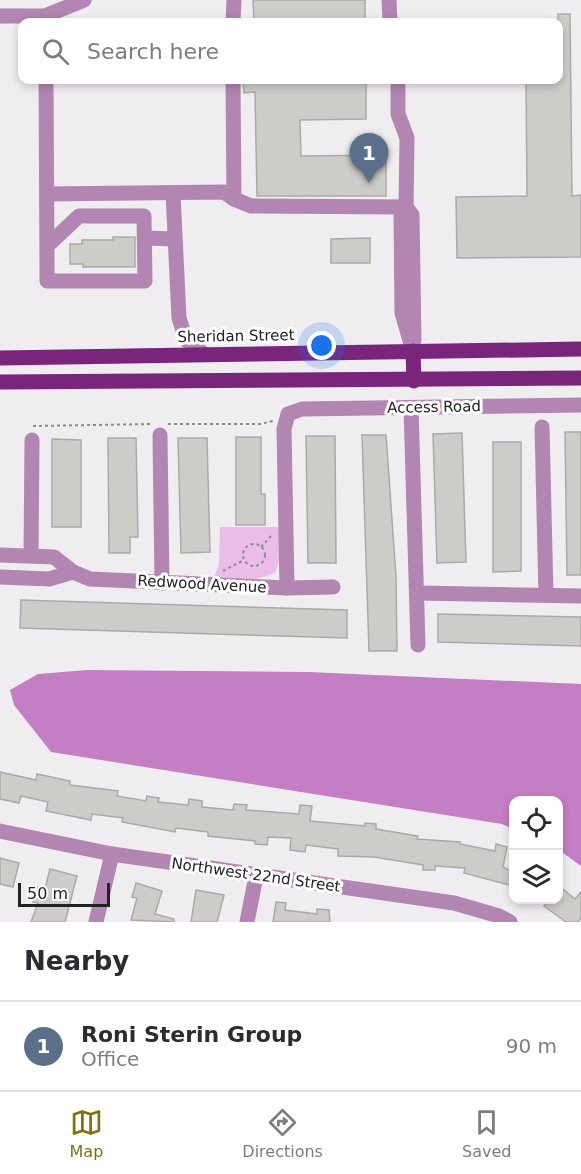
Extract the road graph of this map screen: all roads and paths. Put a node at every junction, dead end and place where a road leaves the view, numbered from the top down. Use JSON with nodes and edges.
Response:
{"nodes":[{"id":1,"x":84,"y":0,"type":"edge"},
{"id":2,"x":234,"y":0,"type":"edge"},
{"id":3,"x":389,"y":0,"type":"edge"},
{"id":4,"x":0,"y":16,"type":"edge"},
{"id":5,"x":30,"y":18,"type":"edge"},
{"id":6,"x":47,"y":18,"type":"edge"},
{"id":7,"x":233,"y":18,"type":"edge"},
{"id":8,"x":390,"y":18,"type":"edge"},
{"id":9,"x":46,"y":84,"type":"edge"},
{"id":10,"x":233,"y":84,"type":"edge"},
{"id":11,"x":398,"y":84,"type":"edge"},
{"id":12,"x":173,"y":193,"type":"junction"},
{"id":13,"x":47,"y":194,"type":"junction"},
{"id":14,"x":234,"y":199,"type":"junction"},
{"id":15,"x":406,"y":207,"type":"junction"},
{"id":16,"x":144,"y":238,"type":"junction"},
{"id":17,"x":174,"y":239,"type":"junction"},
{"id":18,"x":47,"y":246,"type":"junction"},
{"id":19,"x":581,"y":349,"type":"edge"},
{"id":20,"x":413,"y":351,"type":"junction"},
{"id":21,"x":204,"y":354,"type":"junction"},
{"id":22,"x":0,"y":358,"type":"edge"},
{"id":23,"x":581,"y":378,"type":"edge"},
{"id":24,"x":414,"y":381,"type":"junction"},
{"id":25,"x":0,"y":382,"type":"edge"},
{"id":26,"x":581,"y":405,"type":"edge"},
{"id":27,"x":411,"y":408,"type":"junction"},
{"id":28,"x":542,"y":427,"type":"dead end"},
{"id":29,"x":160,"y":435,"type":"dead end"},
{"id":30,"x":32,"y":440,"type":"dead end"},
{"id":31,"x":0,"y":555,"type":"edge"},
{"id":32,"x":32,"y":555,"type":"junction"},
{"id":33,"x":244,"y":560,"type":"junction"},
{"id":34,"x":72,"y":572,"type":"junction"},
{"id":35,"x":0,"y":577,"type":"edge"},
{"id":36,"x":162,"y":583,"type":"junction"},
{"id":37,"x":214,"y":585,"type":"junction"},
{"id":38,"x":333,"y":587,"type":"dead end"},
{"id":39,"x":287,"y":588,"type":"junction"},
{"id":40,"x":418,"y":593,"type":"junction"},
{"id":41,"x":546,"y":595,"type":"junction"},
{"id":42,"x":581,"y":596,"type":"edge"},
{"id":43,"x":418,"y":645,"type":"dead end"},
{"id":44,"x":0,"y":831,"type":"edge"},
{"id":45,"x":112,"y":854,"type":"junction"},
{"id":46,"x":256,"y":876,"type":"junction"},
{"id":47,"x":96,"y":922,"type":"edge"},
{"id":48,"x":247,"y":922,"type":"edge"},
{"id":49,"x":510,"y":922,"type":"edge"}],
"edges":[{"from":1,"to":6,"type":"street"},
{"from":2,"to":7,"type":"street"},
{"from":3,"to":8,"type":"street"},
{"from":4,"to":5,"type":"street"},
{"from":9,"to":13,"type":"street"},
{"from":10,"to":14,"type":"street"},
{"from":11,"to":15,"type":"street"},
{"from":12,"to":13,"type":"street"},
{"from":12,"to":14,"type":"street"},
{"from":12,"to":17,"type":"street"},
{"from":13,"to":18,"type":"street"},
{"from":14,"to":15,"type":"street"},
{"from":15,"to":20,"type":"street"},
{"from":16,"to":17,"type":"street"},
{"from":16,"to":18,"type":"street"},
{"from":16,"to":18,"type":"street"},
{"from":17,"to":21,"type":"street"},
{"from":19,"to":20,"type":"main road","name":"Sheridan Street"},
{"from":20,"to":21,"type":"main road","name":"Sheridan Street"},
{"from":20,"to":24,"type":"main road"},
{"from":21,"to":22,"type":"main road","name":"Sheridan Street"},
{"from":23,"to":24,"type":"main road"},
{"from":24,"to":25,"type":"main road"},
{"from":26,"to":27,"type":"street","name":"Access Road"},
{"from":27,"to":39,"type":"street","name":"Access Road"},
{"from":27,"to":40,"type":"street"},
{"from":28,"to":41,"type":"street"},
{"from":29,"to":36,"type":"street"},
{"from":30,"to":32,"type":"street"},
{"from":31,"to":32,"type":"street","name":"Redwood Avenue"},
{"from":32,"to":34,"type":"street","name":"Redwood Avenue"},
{"from":33,"to":33,"type":"path"},
{"from":33,"to":37,"type":"path"},
{"from":34,"to":35,"type":"street","name":"Redwood Avenue"},
{"from":34,"to":36,"type":"street","name":"Redwood Avenue"},
{"from":36,"to":37,"type":"street","name":"Redwood Avenue"},
{"from":37,"to":39,"type":"street","name":"Redwood Avenue"},
{"from":38,"to":39,"type":"street","name":"Redwood Avenue"},
{"from":40,"to":41,"type":"street"},
{"from":40,"to":43,"type":"street"},
{"from":41,"to":42,"type":"street"},
{"from":44,"to":45,"type":"street","name":"Northwest 22nd Street"},
{"from":45,"to":46,"type":"street","name":"Northwest 22nd Street"},
{"from":45,"to":47,"type":"street"},
{"from":46,"to":48,"type":"street"},
{"from":46,"to":49,"type":"street","name":"Northwest 22nd Street"}]}
